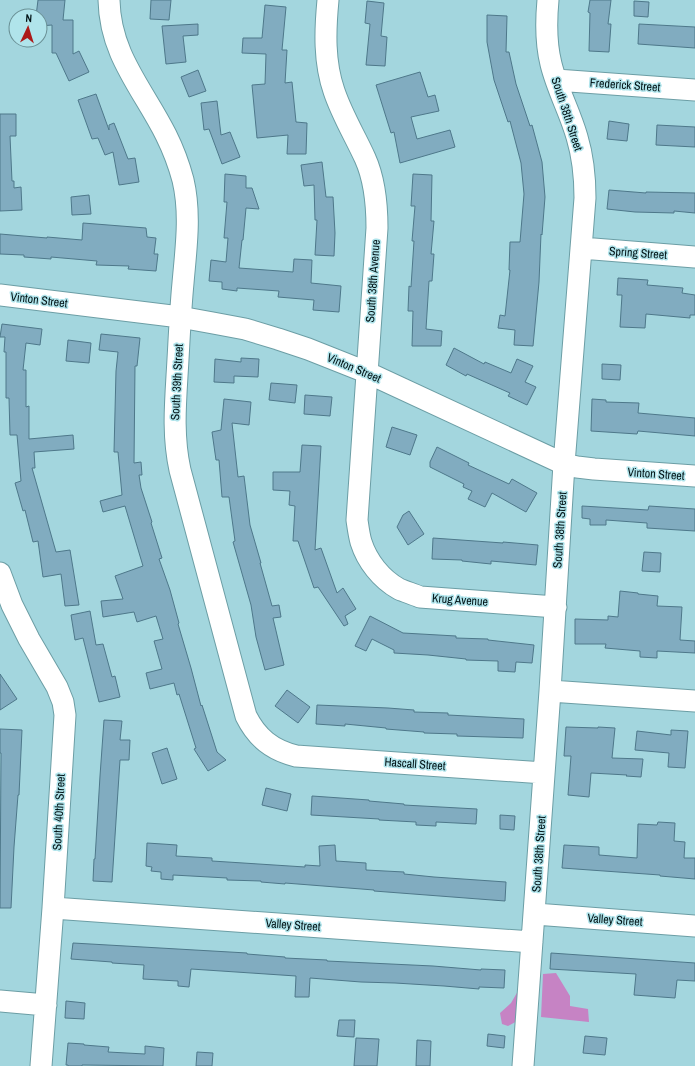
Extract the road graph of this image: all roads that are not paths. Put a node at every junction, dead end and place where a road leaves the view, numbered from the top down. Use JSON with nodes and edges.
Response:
{"nodes":[{"id":1,"x":109,"y":0,"type":"edge"},
{"id":2,"x":328,"y":0,"type":"edge"},
{"id":3,"x":548,"y":0,"type":"edge"},
{"id":4,"x":556,"y":80,"type":"junction"},
{"id":5,"x":695,"y":90,"type":"edge"},
{"id":6,"x":581,"y":248,"type":"junction"},
{"id":7,"x":695,"y":257,"type":"edge"},
{"id":8,"x":0,"y":295,"type":"edge"},
{"id":9,"x":180,"y":317,"type":"junction"},
{"id":10,"x":366,"y":372,"type":"junction"},
{"id":11,"x":564,"y":464,"type":"junction"},
{"id":12,"x":695,"y":476,"type":"edge"},
{"id":13,"x":374,"y":568,"type":"joint"},
{"id":14,"x":0,"y":573,"type":"edge"},
{"id":15,"x":556,"y":607,"type":"junction"},
{"id":16,"x":550,"y":691,"type":"junction"},
{"id":17,"x":695,"y":701,"type":"edge"},
{"id":18,"x":286,"y":754,"type":"joint"},
{"id":19,"x":544,"y":773,"type":"junction"},
{"id":20,"x":53,"y":908,"type":"junction"},
{"id":21,"x":535,"y":914,"type":"junction"},
{"id":22,"x":695,"y":926,"type":"edge"},
{"id":23,"x":532,"y":942,"type":"junction"},
{"id":24,"x":0,"y":1001,"type":"edge"},
{"id":25,"x":46,"y":1005,"type":"junction"},
{"id":26,"x":41,"y":1066,"type":"edge"},
{"id":27,"x":523,"y":1066,"type":"edge"}],
"edges":[{"from":1,"to":9,"type":"street","name":"South 39th Street"},
{"from":2,"to":10,"type":"street","name":"South 38th Avenue"},
{"from":3,"to":4,"type":"street","name":"South 38th Street"},
{"from":4,"to":5,"type":"street","name":"Frederick Street"},
{"from":4,"to":6,"type":"street","name":"South 38th Street"},
{"from":6,"to":7,"type":"street","name":"Spring Street"},
{"from":6,"to":11,"type":"street","name":"South 38th Street"},
{"from":8,"to":9,"type":"street","name":"Vinton Street"},
{"from":9,"to":10,"type":"street","name":"Vinton Street"},
{"from":9,"to":18,"type":"street","name":"South 39th Street"},
{"from":10,"to":11,"type":"street","name":"Vinton Street"},
{"from":10,"to":13,"type":"street","name":"South 38th Avenue"},
{"from":11,"to":12,"type":"street","name":"Vinton Street"},
{"from":11,"to":15,"type":"street","name":"South 38th Street"},
{"from":13,"to":15,"type":"street","name":"Krug Avenue"},
{"from":14,"to":20,"type":"street","name":"South 40th Street"},
{"from":15,"to":16,"type":"street","name":"South 38th Street"},
{"from":16,"to":17,"type":"street"},
{"from":16,"to":19,"type":"street","name":"South 38th Street"},
{"from":18,"to":19,"type":"street","name":"Hascall Street"},
{"from":19,"to":21,"type":"street","name":"South 38th Street"},
{"from":20,"to":23,"type":"street","name":"Valley Street"},
{"from":20,"to":25,"type":"street","name":"South 40th Street"},
{"from":21,"to":22,"type":"street","name":"Valley Street"},
{"from":21,"to":23,"type":"street","name":"South 38th Street"},
{"from":23,"to":27,"type":"street","name":"South 38th Street"},
{"from":24,"to":25,"type":"street"},
{"from":25,"to":26,"type":"street","name":"South 40th Street"}]}
